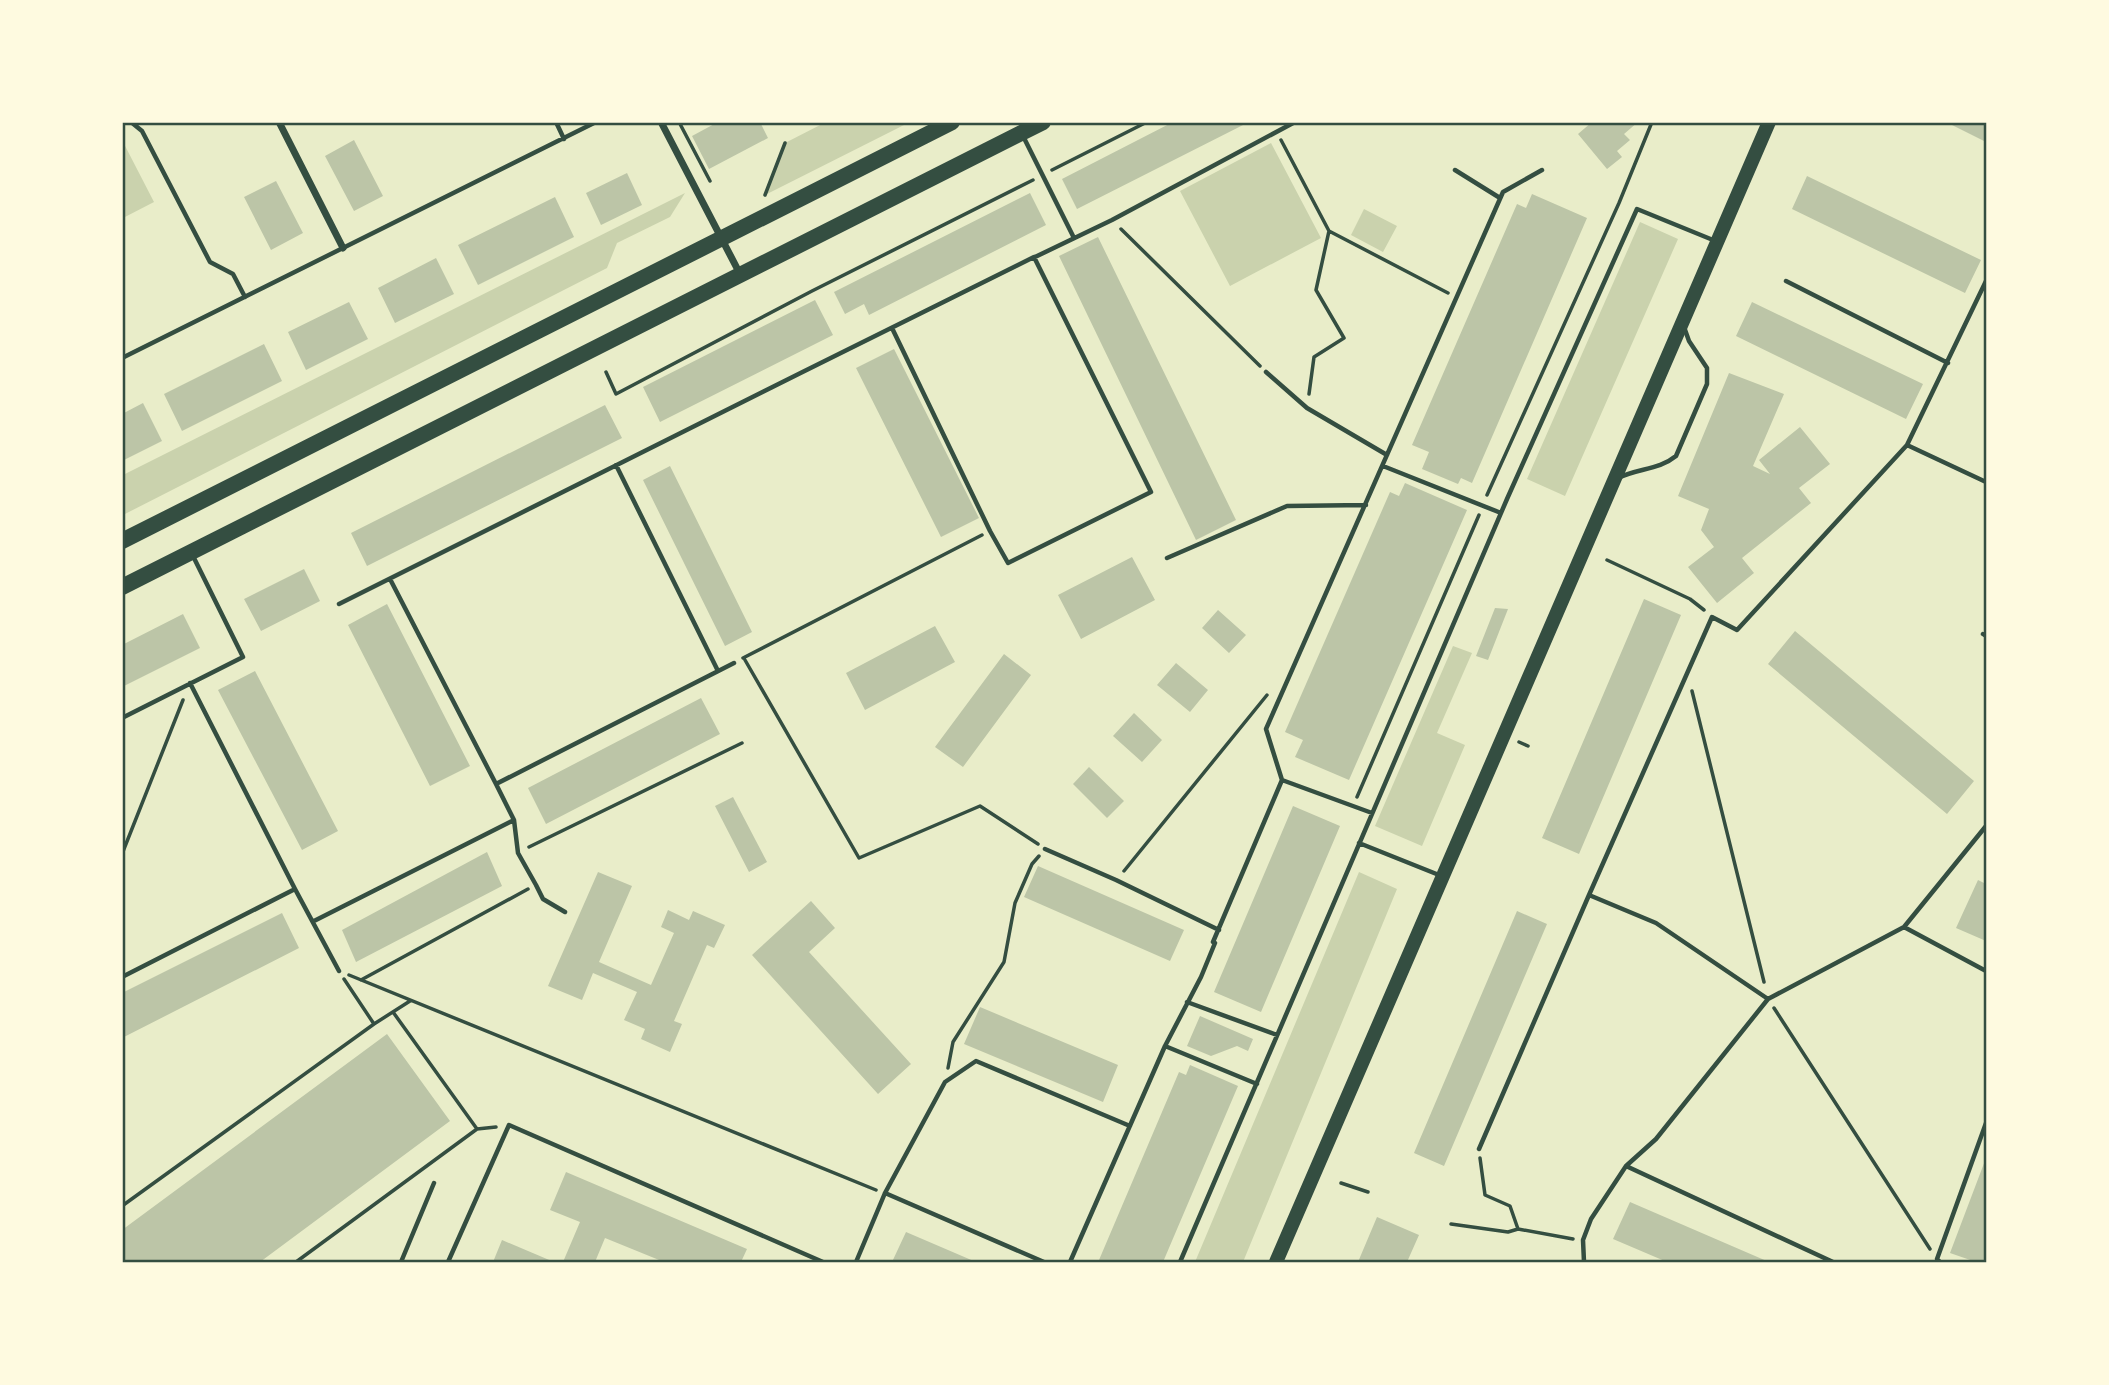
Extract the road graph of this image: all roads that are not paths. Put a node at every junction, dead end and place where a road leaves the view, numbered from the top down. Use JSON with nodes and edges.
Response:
{"nodes":[{"id":1,"x":131,"y":122,"type":"edge"},
{"id":2,"x":279,"y":122,"type":"edge"},
{"id":3,"x":556,"y":122,"type":"edge"},
{"id":4,"x":596,"y":122,"type":"edge"},
{"id":5,"x":661,"y":122,"type":"edge"},
{"id":6,"x":952,"y":122,"type":"edge"},
{"id":7,"x":1043,"y":122,"type":"edge"},
{"id":8,"x":1295,"y":122,"type":"edge"},
{"id":9,"x":1769,"y":122,"type":"edge"},
{"id":10,"x":1285,"y":125,"type":"edge"},
{"id":11,"x":1021,"y":133,"type":"junction"},
{"id":12,"x":564,"y":139,"type":"junction"},
{"id":13,"x":1455,"y":170,"type":"dead end"},
{"id":14,"x":1542,"y":170,"type":"dead end"},
{"id":15,"x":1500,"y":198,"type":"junction"},
{"id":16,"x":723,"y":238,"type":"junction"},
{"id":17,"x":1074,"y":238,"type":"junction"},
{"id":18,"x":1718,"y":242,"type":"junction"},
{"id":19,"x":343,"y":248,"type":"junction"},
{"id":20,"x":1034,"y":257,"type":"junction"},
{"id":21,"x":741,"y":274,"type":"junction"},
{"id":22,"x":1786,"y":281,"type":"dead end"},
{"id":23,"x":1986,"y":281,"type":"edge"},
{"id":24,"x":245,"y":297,"type":"junction"},
{"id":25,"x":1683,"y":323,"type":"junction"},
{"id":26,"x":892,"y":328,"type":"junction"},
{"id":27,"x":122,"y":358,"type":"edge"},
{"id":28,"x":1948,"y":363,"type":"junction"},
{"id":29,"x":1266,"y":372,"type":"road end"},
{"id":30,"x":1907,"y":445,"type":"junction"},
{"id":31,"x":1387,"y":455,"type":"junction"},
{"id":32,"x":616,"y":465,"type":"junction"},
{"id":33,"x":1383,"y":466,"type":"junction"},
{"id":34,"x":1615,"y":480,"type":"junction"},
{"id":35,"x":1986,"y":482,"type":"edge"},
{"id":36,"x":1366,"y":505,"type":"junction"},
{"id":37,"x":1502,"y":513,"type":"junction"},
{"id":38,"x":122,"y":541,"type":"edge"},
{"id":39,"x":192,"y":554,"type":"junction"},
{"id":40,"x":1167,"y":558,"type":"dead end"},
{"id":41,"x":390,"y":579,"type":"junction"},
{"id":42,"x":122,"y":587,"type":"edge"},
{"id":43,"x":339,"y":604,"type":"dead end"},
{"id":44,"x":734,"y":663,"type":"road end"},
{"id":45,"x":718,"y":671,"type":"junction"},
{"id":46,"x":190,"y":684,"type":"junction"},
{"id":47,"x":122,"y":718,"type":"edge"},
{"id":48,"x":1282,"y":780,"type":"junction"},
{"id":49,"x":496,"y":784,"type":"junction"},
{"id":50,"x":1372,"y":813,"type":"junction"},
{"id":51,"x":514,"y":821,"type":"junction"},
{"id":52,"x":1986,"y":827,"type":"edge"},
{"id":53,"x":1359,"y":843,"type":"junction"},
{"id":54,"x":1045,"y":849,"type":"road end"},
{"id":55,"x":1443,"y":877,"type":"junction"},
{"id":56,"x":295,"y":889,"type":"junction"},
{"id":57,"x":1589,"y":895,"type":"junction"},
{"id":58,"x":565,"y":912,"type":"dead end"},
{"id":59,"x":314,"y":921,"type":"junction"},
{"id":60,"x":1904,"y":926,"type":"junction"},
{"id":61,"x":1219,"y":930,"type":"junction"},
{"id":62,"x":340,"y":971,"type":"road end"},
{"id":63,"x":1986,"y":971,"type":"edge"},
{"id":64,"x":122,"y":977,"type":"edge"},
{"id":65,"x":1768,"y":999,"type":"junction"},
{"id":66,"x":1186,"y":1002,"type":"junction"},
{"id":67,"x":1277,"y":1035,"type":"junction"},
{"id":68,"x":1165,"y":1046,"type":"junction"},
{"id":69,"x":1257,"y":1084,"type":"junction"},
{"id":70,"x":1986,"y":1123,"type":"edge"},
{"id":71,"x":1130,"y":1126,"type":"junction"},
{"id":72,"x":1479,"y":1149,"type":"road end"},
{"id":73,"x":1626,"y":1166,"type":"junction"},
{"id":74,"x":434,"y":1183,"type":"dead end"},
{"id":75,"x":885,"y":1193,"type":"junction"},
{"id":76,"x":401,"y":1262,"type":"edge"},
{"id":77,"x":448,"y":1262,"type":"edge"},
{"id":78,"x":823,"y":1262,"type":"edge"},
{"id":79,"x":856,"y":1262,"type":"edge"},
{"id":80,"x":1044,"y":1262,"type":"edge"},
{"id":81,"x":1070,"y":1262,"type":"edge"},
{"id":82,"x":1180,"y":1262,"type":"edge"},
{"id":83,"x":1276,"y":1262,"type":"edge"},
{"id":84,"x":1584,"y":1262,"type":"edge"},
{"id":85,"x":1833,"y":1262,"type":"edge"},
{"id":86,"x":1940,"y":1262,"type":"edge"}],
"edges":[{"from":1,"to":24,"type":"lane"},
{"from":2,"to":19,"type":"street"},
{"from":3,"to":12,"type":"lane"},
{"from":4,"to":12,"type":"lane"},
{"from":5,"to":16,"type":"street"},
{"from":6,"to":16,"type":"main road"},
{"from":7,"to":11,"type":"main road"},
{"from":8,"to":10,"type":"lane"},
{"from":9,"to":18,"type":"main road"},
{"from":10,"to":17,"type":"lane"},
{"from":11,"to":17,"type":"lane"},
{"from":11,"to":21,"type":"main road"},
{"from":12,"to":19,"type":"lane"},
{"from":13,"to":15,"type":"lane"},
{"from":14,"to":15,"type":"lane"},
{"from":15,"to":31,"type":"lane"},
{"from":16,"to":21,"type":"street"},
{"from":16,"to":38,"type":"main road"},
{"from":17,"to":20,"type":"lane"},
{"from":18,"to":25,"type":"main road"},
{"from":18,"to":37,"type":"lane"},
{"from":19,"to":24,"type":"lane"},
{"from":20,"to":26,"type":"lane"},
{"from":20,"to":26,"type":"lane"},
{"from":21,"to":39,"type":"main road"},
{"from":22,"to":28,"type":"lane"},
{"from":23,"to":28,"type":"lane"},
{"from":24,"to":27,"type":"lane"},
{"from":25,"to":34,"type":"main road"},
{"from":25,"to":34,"type":"lane"},
{"from":26,"to":32,"type":"lane"},
{"from":28,"to":30,"type":"lane"},
{"from":29,"to":31,"type":"lane"},
{"from":30,"to":35,"type":"lane"},
{"from":30,"to":57,"type":"lane"},
{"from":31,"to":33,"type":"lane"},
{"from":32,"to":41,"type":"lane"},
{"from":32,"to":45,"type":"lane"},
{"from":33,"to":36,"type":"lane"},
{"from":33,"to":37,"type":"lane"},
{"from":34,"to":55,"type":"main road"},
{"from":36,"to":40,"type":"lane"},
{"from":36,"to":48,"type":"lane"},
{"from":37,"to":50,"type":"lane"},
{"from":39,"to":42,"type":"main road"},
{"from":39,"to":46,"type":"lane"},
{"from":41,"to":43,"type":"lane"},
{"from":41,"to":49,"type":"lane"},
{"from":44,"to":45,"type":"lane"},
{"from":45,"to":49,"type":"lane"},
{"from":46,"to":47,"type":"lane"},
{"from":46,"to":56,"type":"lane"},
{"from":48,"to":50,"type":"lane"},
{"from":48,"to":61,"type":"lane"},
{"from":49,"to":51,"type":"lane"},
{"from":50,"to":53,"type":"lane"},
{"from":51,"to":58,"type":"lane"},
{"from":51,"to":59,"type":"lane"},
{"from":52,"to":60,"type":"lane"},
{"from":53,"to":55,"type":"lane"},
{"from":53,"to":67,"type":"lane"},
{"from":54,"to":61,"type":"lane"},
{"from":55,"to":83,"type":"main road"},
{"from":56,"to":59,"type":"lane"},
{"from":56,"to":64,"type":"lane"},
{"from":57,"to":65,"type":"lane"},
{"from":57,"to":72,"type":"lane"},
{"from":59,"to":62,"type":"lane"},
{"from":60,"to":63,"type":"lane"},
{"from":60,"to":65,"type":"lane"},
{"from":61,"to":66,"type":"lane"},
{"from":65,"to":73,"type":"lane"},
{"from":66,"to":67,"type":"lane"},
{"from":66,"to":68,"type":"lane"},
{"from":67,"to":69,"type":"lane"},
{"from":68,"to":69,"type":"lane"},
{"from":68,"to":71,"type":"lane"},
{"from":69,"to":82,"type":"lane"},
{"from":70,"to":86,"type":"lane"},
{"from":71,"to":75,"type":"lane"},
{"from":71,"to":81,"type":"lane"},
{"from":73,"to":84,"type":"lane"},
{"from":73,"to":85,"type":"lane"},
{"from":74,"to":76,"type":"lane"},
{"from":75,"to":79,"type":"lane"},
{"from":75,"to":80,"type":"lane"},
{"from":77,"to":78,"type":"lane"}]}
